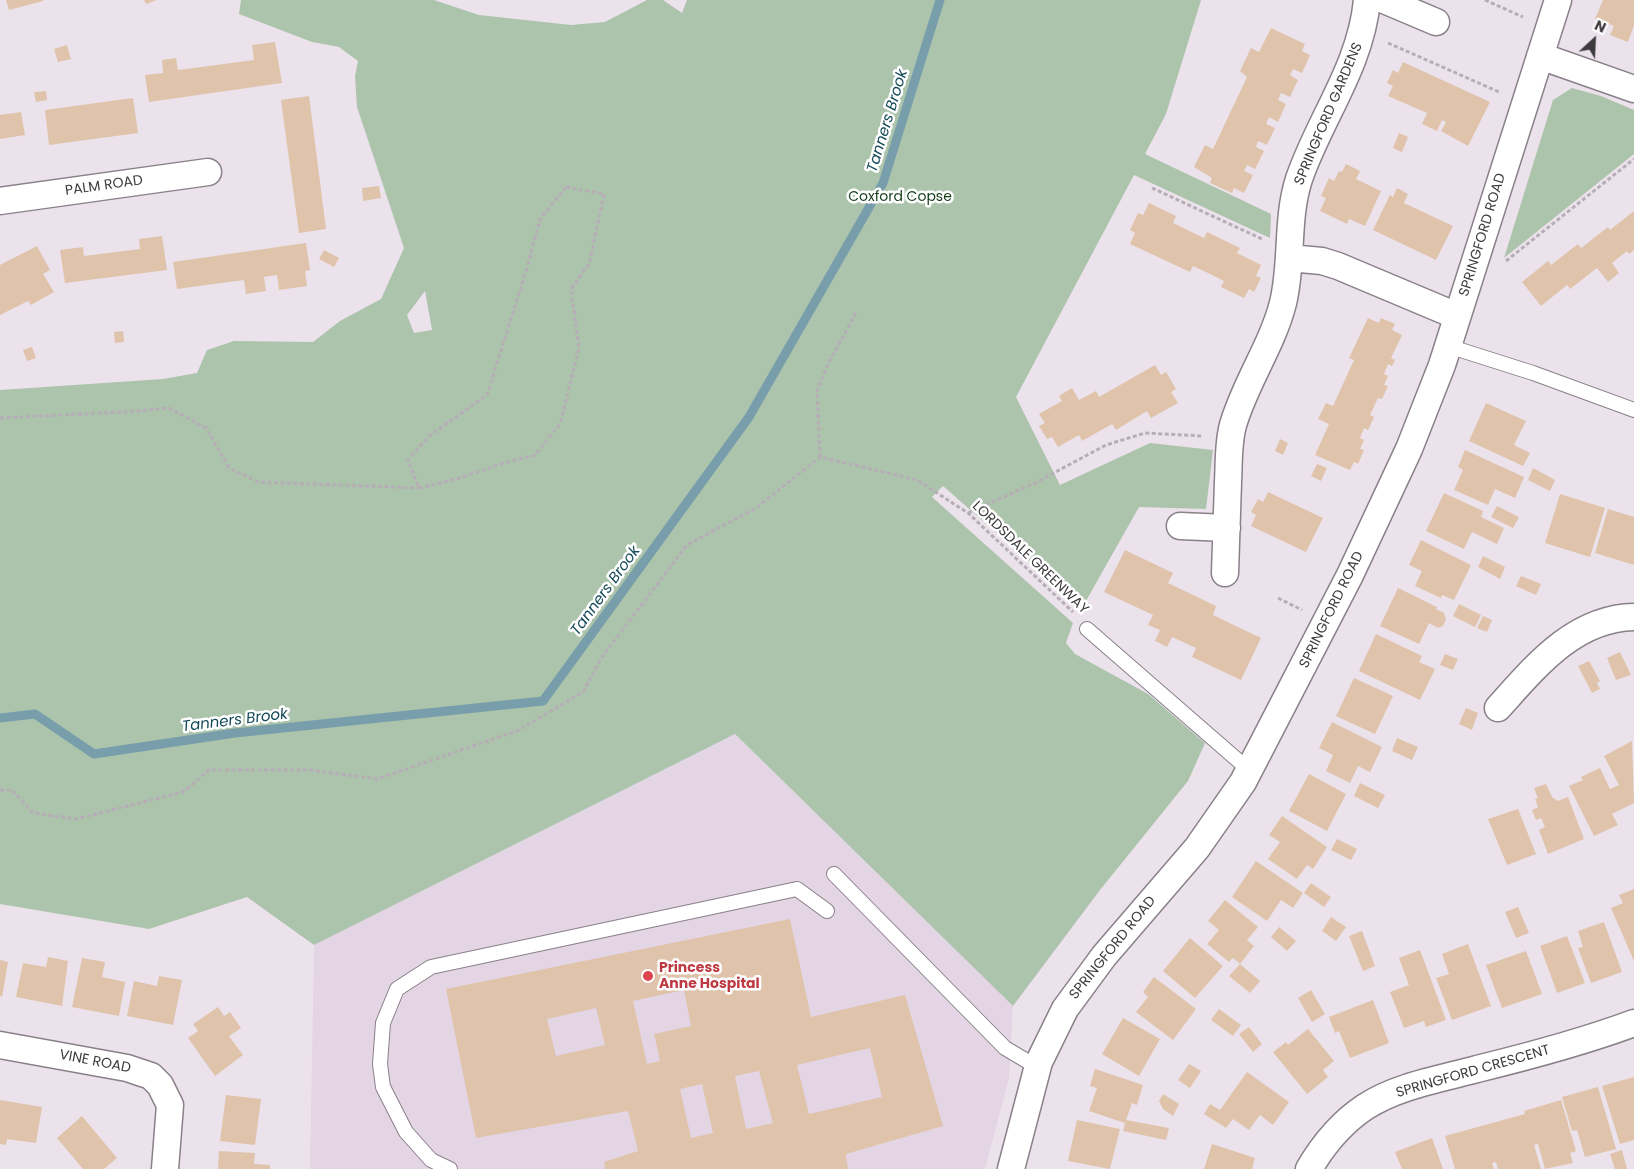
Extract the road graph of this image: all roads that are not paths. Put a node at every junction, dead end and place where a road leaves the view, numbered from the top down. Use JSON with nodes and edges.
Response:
{"nodes":[{"id":1,"x":1367,"y":0,"type":"edge"},
{"id":2,"x":1384,"y":0,"type":"edge"},
{"id":3,"x":1558,"y":0,"type":"edge"},
{"id":4,"x":1436,"y":22,"type":"dead end"},
{"id":5,"x":1540,"y":56,"type":"junction"},
{"id":6,"x":1634,"y":89,"type":"edge"},
{"id":7,"x":208,"y":172,"type":"dead end"},
{"id":8,"x":0,"y":201,"type":"edge"},
{"id":9,"x":1290,"y":255,"type":"junction"},
{"id":10,"x":1457,"y":316,"type":"junction"},
{"id":11,"x":1448,"y":346,"type":"junction"},
{"id":12,"x":1634,"y":410,"type":"edge"},
{"id":13,"x":1180,"y":526,"type":"dead end"},
{"id":14,"x":1227,"y":528,"type":"junction"},
{"id":15,"x":1225,"y":573,"type":"dead end"},
{"id":16,"x":1634,"y":617,"type":"edge"},
{"id":17,"x":1087,"y":629,"type":"road end"},
{"id":18,"x":1498,"y":708,"type":"dead end"},
{"id":19,"x":1249,"y":770,"type":"junction"},
{"id":20,"x":834,"y":874,"type":"dead end"},
{"id":21,"x":827,"y":911,"type":"dead end"},
{"id":22,"x":1634,"y":1023,"type":"edge"},
{"id":23,"x":0,"y":1045,"type":"edge"},
{"id":24,"x":1037,"y":1067,"type":"junction"},
{"id":25,"x":165,"y":1169,"type":"edge"},
{"id":26,"x":450,"y":1169,"type":"edge"},
{"id":27,"x":1012,"y":1169,"type":"edge"},
{"id":28,"x":1309,"y":1169,"type":"edge"}],
"edges":[{"from":1,"to":9,"type":"street","name":"SPRINGFORD GARDENS"},
{"from":2,"to":4,"type":"street"},
{"from":3,"to":5,"type":"street","name":"SPRINGFORD ROAD"},
{"from":5,"to":6,"type":"street"},
{"from":5,"to":10,"type":"street","name":"SPRINGFORD ROAD"},
{"from":7,"to":8,"type":"street","name":"PALM ROAD"},
{"from":9,"to":10,"type":"street"},
{"from":9,"to":14,"type":"street","name":"SPRINGFORD GARDENS"},
{"from":10,"to":11,"type":"street","name":"SPRINGFORD ROAD"},
{"from":11,"to":12,"type":"lane"},
{"from":11,"to":19,"type":"street","name":"SPRINGFORD ROAD"},
{"from":13,"to":14,"type":"street"},
{"from":14,"to":15,"type":"street","name":"SPRINGFORD GARDENS"},
{"from":16,"to":18,"type":"street"},
{"from":17,"to":19,"type":"lane"},
{"from":19,"to":24,"type":"street","name":"SPRINGFORD ROAD"},
{"from":20,"to":24,"type":"lane"},
{"from":21,"to":26,"type":"lane"},
{"from":22,"to":28,"type":"street","name":"SPRINGFORD CRESCENT"},
{"from":23,"to":25,"type":"street","name":"VINE ROAD"},
{"from":24,"to":27,"type":"street","name":"SPRINGFORD ROAD"}]}
